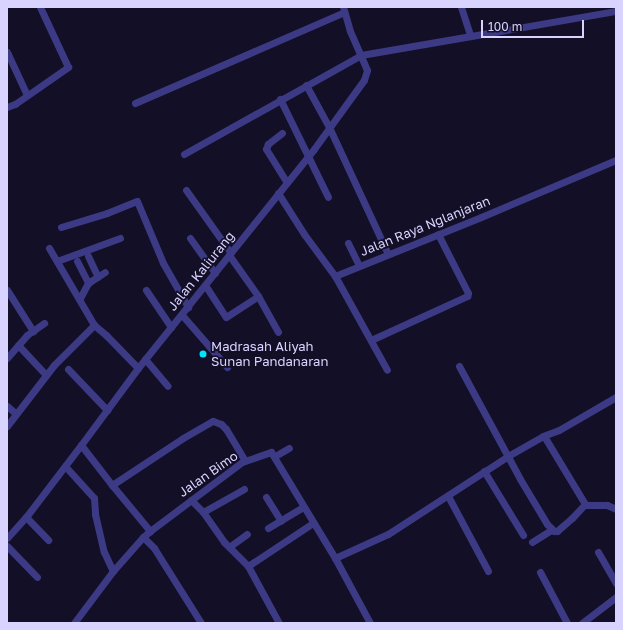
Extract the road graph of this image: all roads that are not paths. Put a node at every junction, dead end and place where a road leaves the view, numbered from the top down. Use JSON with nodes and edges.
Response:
{"nodes":[{"id":1,"x":40,"y":7,"type":"edge"},
{"id":2,"x":461,"y":7,"type":"edge"},
{"id":3,"x":344,"y":10,"type":"edge"},
{"id":4,"x":616,"y":11,"type":"edge"},
{"id":5,"x":470,"y":35,"type":"junction"},
{"id":6,"x":7,"y":52,"type":"edge"},
{"id":7,"x":361,"y":55,"type":"junction"},
{"id":8,"x":306,"y":85,"type":"junction"},
{"id":9,"x":27,"y":95,"type":"junction"},
{"id":10,"x":280,"y":99,"type":"junction"},
{"id":11,"x":135,"y":103,"type":"dead end"},
{"id":12,"x":7,"y":107,"type":"edge"},
{"id":13,"x":329,"y":127,"type":"junction"},
{"id":14,"x":282,"y":133,"type":"dead end"},
{"id":15,"x":184,"y":154,"type":"dead end"},
{"id":16,"x":308,"y":155,"type":"junction"},
{"id":17,"x":616,"y":160,"type":"edge"},
{"id":18,"x":287,"y":182,"type":"junction"},
{"id":19,"x":186,"y":190,"type":"dead end"},
{"id":20,"x":278,"y":193,"type":"junction"},
{"id":21,"x":328,"y":197,"type":"dead end"},
{"id":22,"x":61,"y":227,"type":"dead end"},
{"id":23,"x":438,"y":234,"type":"junction"},
{"id":24,"x":120,"y":238,"type":"dead end"},
{"id":25,"x":190,"y":238,"type":"dead end"},
{"id":26,"x":348,"y":243,"type":"dead end"},
{"id":27,"x":49,"y":248,"type":"dead end"},
{"id":28,"x":230,"y":254,"type":"junction"},
{"id":29,"x":388,"y":254,"type":"junction"},
{"id":30,"x":88,"y":256,"type":"dead end"},
{"id":31,"x":56,"y":261,"type":"junction"},
{"id":32,"x":77,"y":261,"type":"dead end"},
{"id":33,"x":359,"y":266,"type":"junction"},
{"id":34,"x":105,"y":272,"type":"dead end"},
{"id":35,"x":215,"y":273,"type":"junction"},
{"id":36,"x":335,"y":276,"type":"junction"},
{"id":37,"x":98,"y":277,"type":"junction"},
{"id":38,"x":88,"y":283,"type":"junction"},
{"id":39,"x":206,"y":285,"type":"junction"},
{"id":40,"x":7,"y":290,"type":"edge"},
{"id":41,"x":146,"y":290,"type":"dead end"},
{"id":42,"x":258,"y":296,"type":"junction"},
{"id":43,"x":80,"y":298,"type":"junction"},
{"id":44,"x":188,"y":307,"type":"junction"},
{"id":45,"x":182,"y":315,"type":"junction"},
{"id":46,"x":44,"y":323,"type":"dead end"},
{"id":47,"x":94,"y":325,"type":"junction"},
{"id":48,"x":171,"y":327,"type":"junction"},
{"id":49,"x":33,"y":331,"type":"junction"},
{"id":50,"x":278,"y":332,"type":"dead end"},
{"id":51,"x":371,"y":340,"type":"junction"},
{"id":52,"x":18,"y":345,"type":"junction"},
{"id":53,"x":7,"y":358,"type":"edge"},
{"id":54,"x":145,"y":359,"type":"junction"},
{"id":55,"x":459,"y":366,"type":"dead end"},
{"id":56,"x":227,"y":367,"type":"dead end"},
{"id":57,"x":138,"y":368,"type":"junction"},
{"id":58,"x":68,"y":369,"type":"dead end"},
{"id":59,"x":387,"y":370,"type":"dead end"},
{"id":60,"x":46,"y":375,"type":"junction"},
{"id":61,"x":168,"y":386,"type":"dead end"},
{"id":62,"x":616,"y":397,"type":"edge"},
{"id":63,"x":7,"y":406,"type":"edge"},
{"id":64,"x":107,"y":410,"type":"junction"},
{"id":65,"x":15,"y":413,"type":"junction"},
{"id":66,"x":7,"y":426,"type":"edge"},
{"id":67,"x":544,"y":436,"type":"junction"},
{"id":68,"x":81,"y":445,"type":"junction"},
{"id":69,"x":289,"y":448,"type":"dead end"},
{"id":70,"x":275,"y":456,"type":"junction"},
{"id":71,"x":508,"y":456,"type":"junction"},
{"id":72,"x":245,"y":461,"type":"junction"},
{"id":73,"x":65,"y":466,"type":"junction"},
{"id":74,"x":484,"y":471,"type":"junction"},
{"id":75,"x":112,"y":485,"type":"junction"},
{"id":76,"x":244,"y":489,"type":"dead end"},
{"id":77,"x":448,"y":496,"type":"junction"},
{"id":78,"x":266,"y":497,"type":"dead end"},
{"id":79,"x":191,"y":500,"type":"junction"},
{"id":80,"x":585,"y":505,"type":"junction"},
{"id":81,"x":303,"y":507,"type":"junction"},
{"id":82,"x":616,"y":509,"type":"edge"},
{"id":83,"x":203,"y":512,"type":"junction"},
{"id":84,"x":26,"y":517,"type":"junction"},
{"id":85,"x":281,"y":520,"type":"junction"},
{"id":86,"x":313,"y":523,"type":"junction"},
{"id":87,"x":268,"y":528,"type":"dead end"},
{"id":88,"x":551,"y":530,"type":"junction"},
{"id":89,"x":150,"y":531,"type":"junction"},
{"id":90,"x":247,"y":534,"type":"dead end"},
{"id":91,"x":524,"y":535,"type":"dead end"},
{"id":92,"x":143,"y":536,"type":"junction"},
{"id":93,"x":7,"y":537,"type":"edge"},
{"id":94,"x":48,"y":540,"type":"dead end"},
{"id":95,"x":532,"y":542,"type":"dead end"},
{"id":96,"x":7,"y":546,"type":"edge"},
{"id":97,"x":229,"y":547,"type":"junction"},
{"id":98,"x":598,"y":552,"type":"dead end"},
{"id":99,"x":335,"y":558,"type":"junction"},
{"id":100,"x":248,"y":566,"type":"junction"},
{"id":101,"x":488,"y":571,"type":"dead end"},
{"id":102,"x":113,"y":572,"type":"junction"},
{"id":103,"x":540,"y":572,"type":"dead end"},
{"id":104,"x":37,"y":577,"type":"dead end"},
{"id":105,"x":616,"y":583,"type":"edge"},
{"id":106,"x":615,"y":601,"type":"edge"},
{"id":107,"x":74,"y":623,"type":"edge"},
{"id":108,"x":200,"y":623,"type":"edge"},
{"id":109,"x":279,"y":623,"type":"edge"},
{"id":110,"x":370,"y":623,"type":"edge"},
{"id":111,"x":567,"y":623,"type":"edge"},
{"id":112,"x":582,"y":623,"type":"edge"}],
"edges":[{"from":1,"to":9,"type":"street"},
{"from":2,"to":5,"type":"street"},
{"from":3,"to":7,"type":"street","name":"Jalan Kaliurang"},
{"from":3,"to":11,"type":"street"},
{"from":4,"to":5,"type":"street"},
{"from":5,"to":7,"type":"street"},
{"from":6,"to":9,"type":"street"},
{"from":7,"to":8,"type":"street"},
{"from":7,"to":13,"type":"street","name":"Jalan Kaliurang"},
{"from":8,"to":10,"type":"street"},
{"from":8,"to":13,"type":"street"},
{"from":9,"to":12,"type":"street"},
{"from":10,"to":15,"type":"street"},
{"from":10,"to":16,"type":"street"},
{"from":13,"to":16,"type":"street","name":"Jalan Kaliurang"},
{"from":13,"to":29,"type":"street"},
{"from":14,"to":18,"type":"street"},
{"from":16,"to":18,"type":"street","name":"Jalan Kaliurang"},
{"from":16,"to":21,"type":"street"},
{"from":17,"to":23,"type":"street","name":"Jalan Raya Nglanjaran"},
{"from":18,"to":20,"type":"street","name":"Jalan Kaliurang"},
{"from":19,"to":28,"type":"street"},
{"from":20,"to":28,"type":"street","name":"Jalan Kaliurang"},
{"from":20,"to":36,"type":"street"},
{"from":22,"to":44,"type":"street"},
{"from":23,"to":29,"type":"street","name":"Jalan Raya Nglanjaran"},
{"from":23,"to":51,"type":"street"},
{"from":24,"to":31,"type":"street"},
{"from":25,"to":35,"type":"street"},
{"from":26,"to":33,"type":"street"},
{"from":27,"to":31,"type":"street"},
{"from":28,"to":35,"type":"street","name":"Jalan Kaliurang"},
{"from":28,"to":42,"type":"street"},
{"from":29,"to":33,"type":"street","name":"Jalan Raya Nglanjaran"},
{"from":30,"to":37,"type":"street"},
{"from":31,"to":43,"type":"street"},
{"from":32,"to":38,"type":"street"},
{"from":33,"to":36,"type":"street","name":"Jalan Raya Nglanjaran"},
{"from":34,"to":37,"type":"street"},
{"from":35,"to":39,"type":"street","name":"Jalan Kaliurang"},
{"from":36,"to":51,"type":"street"},
{"from":37,"to":38,"type":"street"},
{"from":38,"to":43,"type":"street"},
{"from":39,"to":42,"type":"street"},
{"from":39,"to":44,"type":"street","name":"Jalan Kaliurang"},
{"from":40,"to":49,"type":"street"},
{"from":41,"to":48,"type":"street"},
{"from":42,"to":50,"type":"street"},
{"from":43,"to":47,"type":"street"},
{"from":44,"to":45,"type":"street","name":"Jalan Kaliurang"},
{"from":45,"to":48,"type":"street","name":"Jalan Kaliurang"},
{"from":45,"to":56,"type":"street"},
{"from":46,"to":49,"type":"street"},
{"from":47,"to":57,"type":"street"},
{"from":47,"to":60,"type":"street"},
{"from":48,"to":54,"type":"street","name":"Jalan Kaliurang"},
{"from":49,"to":52,"type":"street"},
{"from":51,"to":59,"type":"street"},
{"from":52,"to":53,"type":"street"},
{"from":52,"to":60,"type":"street"},
{"from":54,"to":57,"type":"street","name":"Jalan Kaliurang"},
{"from":54,"to":61,"type":"street"},
{"from":55,"to":71,"type":"street"},
{"from":57,"to":64,"type":"street","name":"Jalan Kaliurang"},
{"from":58,"to":64,"type":"street"},
{"from":60,"to":65,"type":"street"},
{"from":62,"to":67,"type":"street"},
{"from":63,"to":65,"type":"street"},
{"from":64,"to":68,"type":"street","name":"Jalan Kaliurang"},
{"from":65,"to":66,"type":"street"},
{"from":67,"to":71,"type":"street"},
{"from":67,"to":80,"type":"street"},
{"from":68,"to":73,"type":"street","name":"Jalan Kaliurang"},
{"from":68,"to":75,"type":"street"},
{"from":69,"to":70,"type":"street"},
{"from":70,"to":72,"type":"street","name":"Jalan Bimo"},
{"from":70,"to":81,"type":"street"},
{"from":71,"to":74,"type":"street"},
{"from":71,"to":88,"type":"street"},
{"from":72,"to":75,"type":"street"},
{"from":72,"to":79,"type":"street","name":"Jalan Bimo"},
{"from":73,"to":84,"type":"street","name":"Jalan Kaliurang"},
{"from":73,"to":102,"type":"street"},
{"from":74,"to":77,"type":"street"},
{"from":74,"to":91,"type":"street"},
{"from":75,"to":89,"type":"street"},
{"from":76,"to":83,"type":"street"},
{"from":77,"to":99,"type":"street"},
{"from":77,"to":101,"type":"street"},
{"from":78,"to":85,"type":"street"},
{"from":79,"to":83,"type":"street"},
{"from":79,"to":89,"type":"street","name":"Jalan Bimo"},
{"from":80,"to":82,"type":"street"},
{"from":80,"to":88,"type":"street"},
{"from":81,"to":85,"type":"street"},
{"from":81,"to":86,"type":"street"},
{"from":83,"to":97,"type":"street"},
{"from":84,"to":93,"type":"street","name":"Jalan Kaliurang"},
{"from":84,"to":94,"type":"street"},
{"from":85,"to":87,"type":"street"},
{"from":86,"to":99,"type":"street"},
{"from":86,"to":100,"type":"street"},
{"from":88,"to":95,"type":"street"},
{"from":89,"to":92,"type":"street","name":"Jalan Bimo"},
{"from":90,"to":97,"type":"street"},
{"from":92,"to":102,"type":"street","name":"Jalan Bimo"},
{"from":92,"to":108,"type":"street"},
{"from":96,"to":104,"type":"street"},
{"from":97,"to":100,"type":"street"},
{"from":98,"to":105,"type":"street"},
{"from":99,"to":110,"type":"street"},
{"from":100,"to":109,"type":"street"},
{"from":102,"to":107,"type":"street","name":"Jalan Bimo"},
{"from":103,"to":111,"type":"street"},
{"from":106,"to":112,"type":"street"}]}
